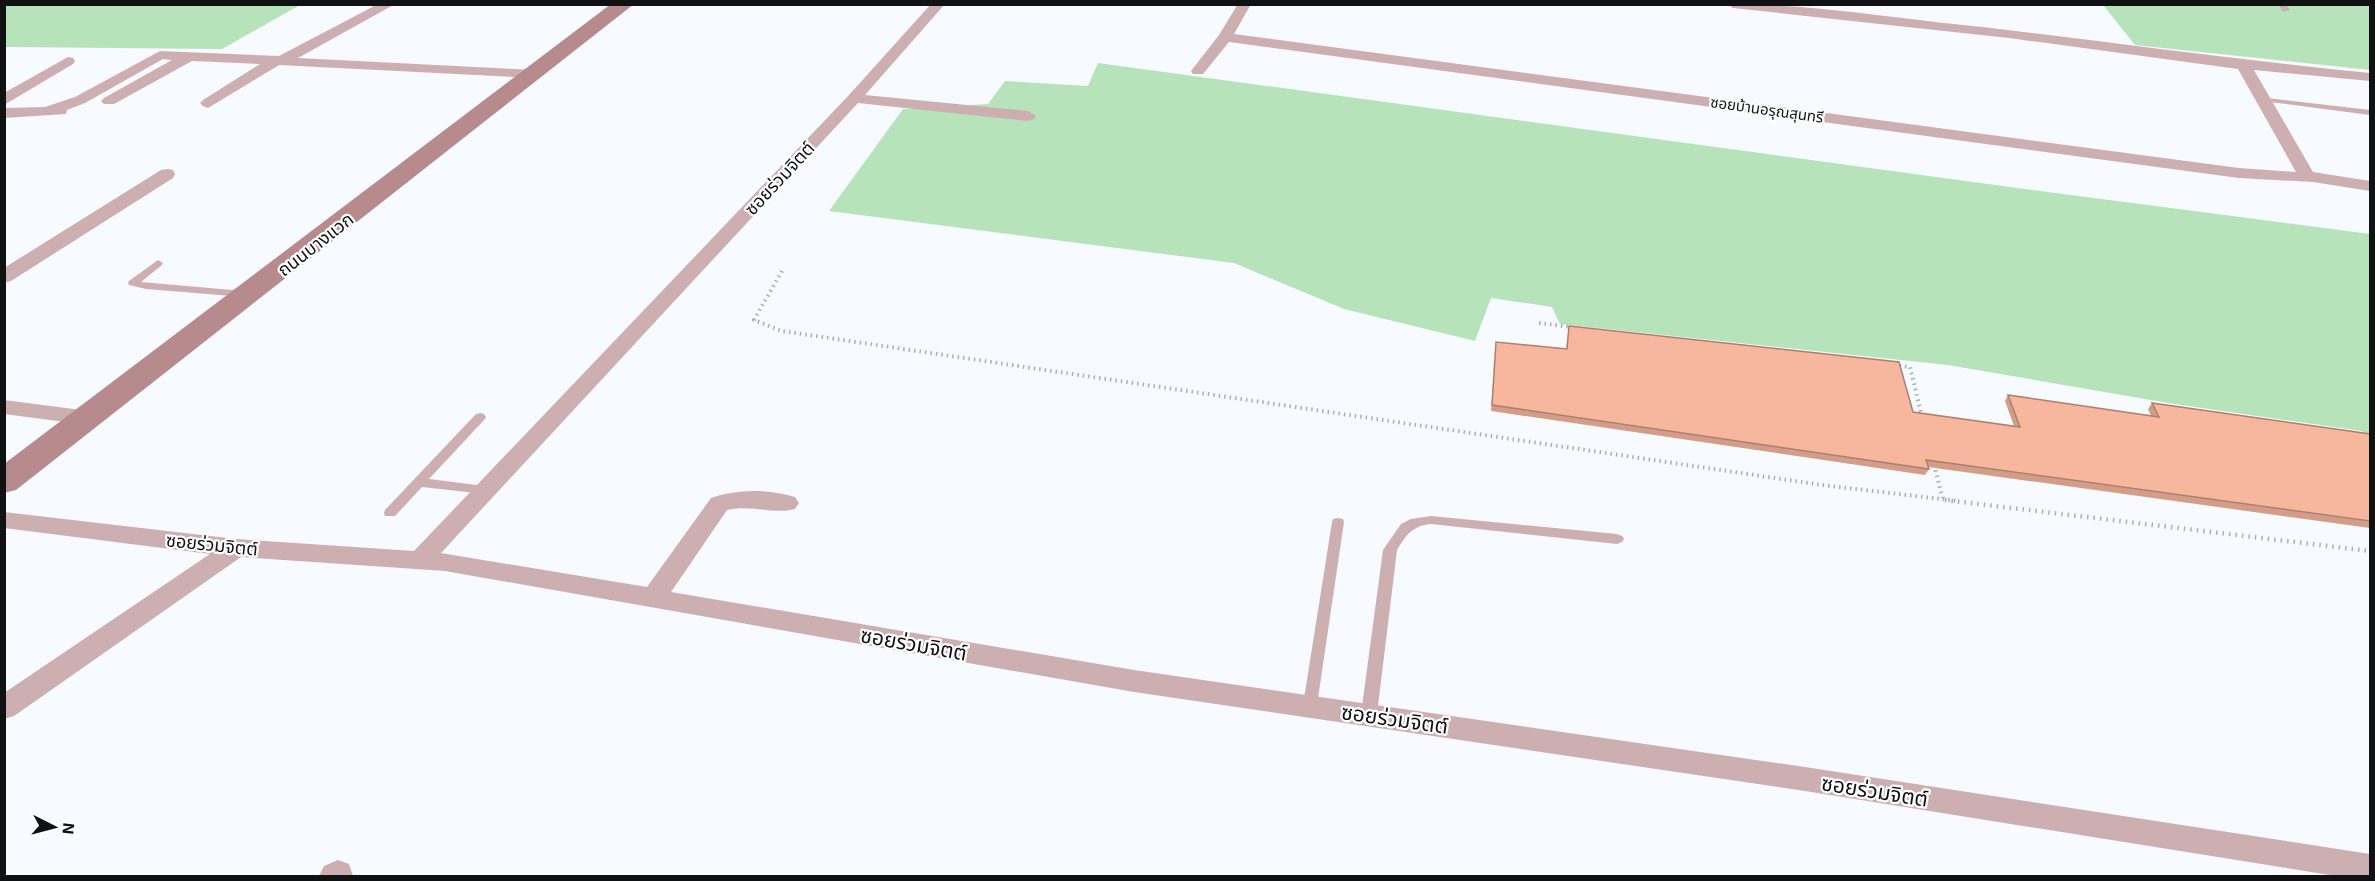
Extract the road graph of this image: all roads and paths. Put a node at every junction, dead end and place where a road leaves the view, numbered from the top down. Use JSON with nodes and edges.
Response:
{"nodes":[{"id":1,"x":388,"y":4,"type":"edge"},
{"id":2,"x":624,"y":4,"type":"edge"},
{"id":3,"x":939,"y":4,"type":"edge"},
{"id":4,"x":1245,"y":4,"type":"edge"},
{"id":5,"x":1733,"y":4,"type":"edge"},
{"id":6,"x":1225,"y":37,"type":"junction"},
{"id":7,"x":190,"y":56,"type":"junction"},
{"id":8,"x":279,"y":60,"type":"junction"},
{"id":9,"x":68,"y":61,"type":"dead end"},
{"id":10,"x":2243,"y":65,"type":"junction"},
{"id":11,"x":1198,"y":71,"type":"dead end"},
{"id":12,"x":535,"y":74,"type":"junction"},
{"id":13,"x":2370,"y":77,"type":"edge"},
{"id":14,"x":855,"y":98,"type":"junction"},
{"id":15,"x":2262,"y":99,"type":"junction"},
{"id":16,"x":4,"y":100,"type":"edge"},
{"id":17,"x":208,"y":103,"type":"dead end"},
{"id":18,"x":45,"y":112,"type":"junction"},
{"id":19,"x":4,"y":113,"type":"edge"},
{"id":20,"x":2370,"y":113,"type":"edge"},
{"id":21,"x":1028,"y":116,"type":"dead end"},
{"id":22,"x":167,"y":174,"type":"dead end"},
{"id":23,"x":2308,"y":176,"type":"junction"},
{"id":24,"x":2370,"y":186,"type":"edge"},
{"id":25,"x":158,"y":264,"type":"dead end"},
{"id":26,"x":782,"y":271,"type":"dead end"},
{"id":27,"x":4,"y":277,"type":"edge"},
{"id":28,"x":250,"y":295,"type":"junction"},
{"id":29,"x":1539,"y":323,"type":"dead end"},
{"id":30,"x":1574,"y":327,"type":"edge"},
{"id":31,"x":1886,"y":364,"type":"edge"},
{"id":32,"x":4,"y":407,"type":"edge"},
{"id":33,"x":480,"y":417,"type":"dead end"},
{"id":34,"x":89,"y":418,"type":"junction"},
{"id":35,"x":1923,"y":422,"type":"edge"},
{"id":36,"x":1932,"y":455,"type":"edge"},
{"id":37,"x":4,"y":482,"type":"edge"},
{"id":38,"x":419,"y":482,"type":"junction"},
{"id":39,"x":485,"y":490,"type":"junction"},
{"id":40,"x":1943,"y":499,"type":"junction"},
{"id":41,"x":787,"y":503,"type":"dead end"},
{"id":42,"x":390,"y":513,"type":"dead end"},
{"id":43,"x":4,"y":520,"type":"edge"},
{"id":44,"x":1338,"y":522,"type":"dead end"},
{"id":45,"x":1617,"y":539,"type":"dead end"},
{"id":46,"x":236,"y":548,"type":"junction"},
{"id":47,"x":2370,"y":551,"type":"edge"},
{"id":48,"x":420,"y":560,"type":"junction"},
{"id":49,"x":653,"y":598,"type":"junction"},
{"id":50,"x":1310,"y":705,"type":"junction"},
{"id":51,"x":4,"y":708,"type":"edge"},
{"id":52,"x":1369,"y":714,"type":"junction"},
{"id":53,"x":2370,"y":868,"type":"edge"}],
"edges":[{"from":1,"to":8,"type":"street"},
{"from":2,"to":12,"type":"main road","name":"ถนนบางแวก"},
{"from":3,"to":14,"type":"street","name":"ซอยร่วมจิตต์"},
{"from":4,"to":6,"type":"street"},
{"from":5,"to":10,"type":"street"},
{"from":6,"to":11,"type":"street"},
{"from":6,"to":23,"type":"street","name":"ซอยบ้านอรุณสุนทรี"},
{"from":7,"to":8,"type":"street"},
{"from":7,"to":18,"type":"street"},
{"from":7,"to":18,"type":"street"},
{"from":8,"to":12,"type":"street"},
{"from":8,"to":17,"type":"street"},
{"from":9,"to":16,"type":"street"},
{"from":10,"to":13,"type":"street"},
{"from":10,"to":15,"type":"street"},
{"from":12,"to":28,"type":"main road","name":"ถนนบางแวก"},
{"from":14,"to":21,"type":"street"},
{"from":14,"to":39,"type":"street","name":"ซอยร่วมจิตต์"},
{"from":15,"to":20,"type":"lane"},
{"from":15,"to":23,"type":"street"},
{"from":18,"to":19,"type":"street"},
{"from":22,"to":27,"type":"street"},
{"from":23,"to":24,"type":"street","name":"ซอยบ้านอรุณสุนทรี"},
{"from":25,"to":28,"type":"lane"},
{"from":26,"to":40,"type":"path"},
{"from":28,"to":34,"type":"main road","name":"ถนนบางแวก"},
{"from":29,"to":30,"type":"path"},
{"from":31,"to":35,"type":"path"},
{"from":32,"to":34,"type":"street"},
{"from":33,"to":38,"type":"lane"},
{"from":34,"to":37,"type":"main road","name":"ถนนบางแวก"},
{"from":36,"to":40,"type":"path"},
{"from":38,"to":39,"type":"lane"},
{"from":38,"to":42,"type":"lane"},
{"from":39,"to":48,"type":"street","name":"ซอยร่วมจิตต์"},
{"from":40,"to":47,"type":"path"},
{"from":41,"to":49,"type":"street"},
{"from":43,"to":46,"type":"street","name":"ซอยร่วมจิตต์"},
{"from":44,"to":50,"type":"lane"},
{"from":45,"to":52,"type":"lane"},
{"from":46,"to":48,"type":"street","name":"ซอยร่วมจิตต์"},
{"from":46,"to":51,"type":"street"},
{"from":48,"to":49,"type":"street","name":"ซอยร่วมจิตต์"},
{"from":49,"to":50,"type":"street","name":"ซอยร่วมจิตต์"},
{"from":50,"to":52,"type":"street","name":"ซอยร่วมจิตต์"},
{"from":52,"to":53,"type":"street","name":"ซอยร่วมจิตต์"}]}
